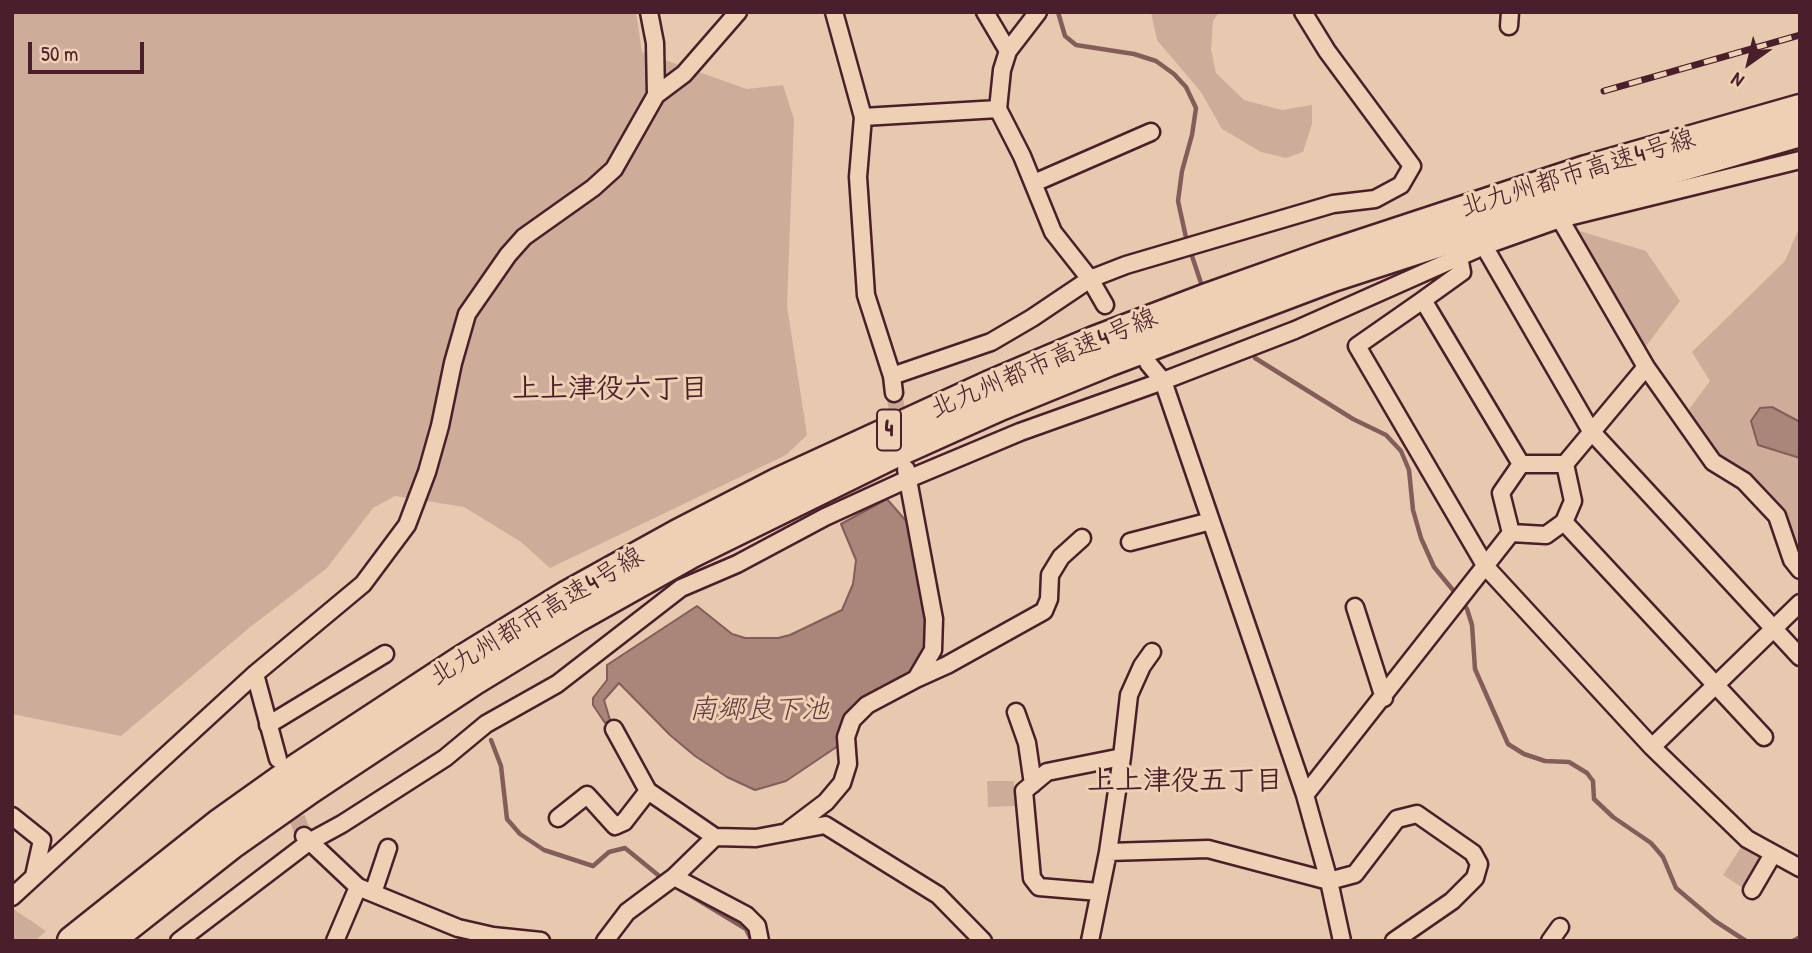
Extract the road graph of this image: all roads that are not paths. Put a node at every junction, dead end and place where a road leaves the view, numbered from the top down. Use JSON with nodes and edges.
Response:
{"nodes":[{"id":1,"x":649,"y":12,"type":"edge"},
{"id":2,"x":738,"y":12,"type":"edge"},
{"id":3,"x":834,"y":12,"type":"edge"},
{"id":4,"x":985,"y":12,"type":"edge"},
{"id":5,"x":1038,"y":12,"type":"edge"},
{"id":6,"x":1303,"y":12,"type":"edge"},
{"id":7,"x":1008,"y":51,"type":"junction"},
{"id":8,"x":656,"y":95,"type":"junction"},
{"id":9,"x":998,"y":109,"type":"junction"},
{"id":10,"x":1800,"y":109,"type":"edge"},
{"id":11,"x":863,"y":117,"type":"junction"},
{"id":12,"x":1151,"y":132,"type":"dead end"},
{"id":13,"x":1800,"y":132,"type":"edge"},
{"id":14,"x":1800,"y":160,"type":"edge"},
{"id":15,"x":1034,"y":183,"type":"junction"},
{"id":16,"x":1560,"y":219,"type":"junction"},
{"id":17,"x":1485,"y":246,"type":"junction"},
{"id":18,"x":1459,"y":257,"type":"junction"},
{"id":19,"x":1090,"y":279,"type":"junction"},
{"id":20,"x":1423,"y":300,"type":"junction"},
{"id":21,"x":1105,"y":305,"type":"dead end"},
{"id":22,"x":1148,"y":363,"type":"dead end"},
{"id":23,"x":1646,"y":367,"type":"junction"},
{"id":24,"x":1163,"y":381,"type":"junction"},
{"id":25,"x":1591,"y":431,"type":"junction"},
{"id":26,"x":1521,"y":464,"type":"junction"},
{"id":27,"x":1565,"y":464,"type":"junction"},
{"id":28,"x":907,"y":474,"type":"junction"},
{"id":29,"x":1211,"y":521,"type":"junction"},
{"id":30,"x":1563,"y":522,"type":"junction"},
{"id":31,"x":1511,"y":533,"type":"junction"},
{"id":32,"x":1082,"y":538,"type":"dead end"},
{"id":33,"x":1130,"y":542,"type":"dead end"},
{"id":34,"x":1486,"y":567,"type":"junction"},
{"id":35,"x":1800,"y":570,"type":"edge"},
{"id":36,"x":1800,"y":603,"type":"edge"},
{"id":37,"x":1355,"y":607,"type":"dead end"},
{"id":38,"x":1774,"y":628,"type":"junction"},
{"id":39,"x":1152,"y":652,"type":"dead end"},
{"id":40,"x":385,"y":654,"type":"dead end"},
{"id":41,"x":1800,"y":657,"type":"edge"},
{"id":42,"x":255,"y":674,"type":"junction"},
{"id":43,"x":916,"y":679,"type":"junction"},
{"id":44,"x":1715,"y":684,"type":"junction"},
{"id":45,"x":1384,"y":698,"type":"junction"},
{"id":46,"x":1016,"y":712,"type":"dead end"},
{"id":47,"x":268,"y":725,"type":"junction"},
{"id":48,"x":614,"y":729,"type":"dead end"},
{"id":49,"x":1764,"y":737,"type":"dead end"},
{"id":50,"x":1652,"y":747,"type":"junction"},
{"id":51,"x":1122,"y":757,"type":"junction"},
{"id":52,"x":278,"y":759,"type":"dead end"},
{"id":53,"x":1033,"y":784,"type":"junction"},
{"id":54,"x":648,"y":790,"type":"junction"},
{"id":55,"x":1305,"y":795,"type":"junction"},
{"id":56,"x":12,"y":816,"type":"edge"},
{"id":57,"x":558,"y":818,"type":"dead end"},
{"id":58,"x":785,"y":833,"type":"junction"},
{"id":59,"x":715,"y":837,"type":"junction"},
{"id":60,"x":306,"y":838,"type":"junction"},
{"id":61,"x":388,"y":848,"type":"dead end"},
{"id":62,"x":1108,"y":852,"type":"junction"},
{"id":63,"x":1773,"y":854,"type":"junction"},
{"id":64,"x":1800,"y":868,"type":"edge"},
{"id":65,"x":34,"y":876,"type":"junction"},
{"id":66,"x":674,"y":877,"type":"junction"},
{"id":67,"x":1328,"y":881,"type":"junction"},
{"id":68,"x":366,"y":890,"type":"junction"},
{"id":69,"x":1752,"y":890,"type":"dead end"},
{"id":70,"x":1099,"y":892,"type":"junction"},
{"id":71,"x":12,"y":897,"type":"edge"},
{"id":72,"x":1560,"y":927,"type":"dead end"},
{"id":73,"x":72,"y":941,"type":"edge"},
{"id":74,"x":109,"y":941,"type":"edge"},
{"id":75,"x":179,"y":941,"type":"edge"},
{"id":76,"x":335,"y":941,"type":"edge"},
{"id":77,"x":541,"y":941,"type":"edge"},
{"id":78,"x":605,"y":941,"type":"edge"},
{"id":79,"x":760,"y":941,"type":"edge"},
{"id":80,"x":983,"y":941,"type":"edge"},
{"id":81,"x":1090,"y":941,"type":"edge"},
{"id":82,"x":1342,"y":941,"type":"edge"},
{"id":83,"x":1394,"y":941,"type":"edge"},
{"id":84,"x":1550,"y":941,"type":"edge"}],
"edges":[{"from":1,"to":8,"type":"street"},
{"from":2,"to":8,"type":"street"},
{"from":3,"to":11,"type":"street"},
{"from":4,"to":7,"type":"street"},
{"from":5,"to":7,"type":"street"},
{"from":6,"to":19,"type":"street"},
{"from":7,"to":9,"type":"street"},
{"from":8,"to":42,"type":"street"},
{"from":9,"to":11,"type":"street"},
{"from":9,"to":15,"type":"street"},
{"from":10,"to":73,"type":"highway","name":"北九州都市高速4号線","number":"4"},
{"from":11,"to":19,"type":"street"},
{"from":12,"to":15,"type":"street"},
{"from":13,"to":74,"type":"highway","name":"北九州都市高速4号線","number":"4"},
{"from":14,"to":16,"type":"street"},
{"from":15,"to":19,"type":"street"},
{"from":16,"to":17,"type":"street"},
{"from":16,"to":23,"type":"street"},
{"from":17,"to":18,"type":"street"},
{"from":17,"to":25,"type":"street"},
{"from":18,"to":20,"type":"street"},
{"from":18,"to":24,"type":"street"},
{"from":19,"to":21,"type":"street"},
{"from":20,"to":26,"type":"street"},
{"from":20,"to":34,"type":"street"},
{"from":22,"to":24,"type":"street"},
{"from":23,"to":25,"type":"street"},
{"from":23,"to":35,"type":"street"},
{"from":24,"to":28,"type":"street"},
{"from":24,"to":29,"type":"street"},
{"from":25,"to":27,"type":"street"},
{"from":25,"to":38,"type":"street"},
{"from":26,"to":27,"type":"street"},
{"from":26,"to":31,"type":"street"},
{"from":27,"to":30,"type":"street"},
{"from":28,"to":43,"type":"street"},
{"from":28,"to":60,"type":"street"},
{"from":29,"to":33,"type":"street"},
{"from":29,"to":55,"type":"street"},
{"from":30,"to":31,"type":"street"},
{"from":30,"to":44,"type":"street"},
{"from":31,"to":34,"type":"street"},
{"from":32,"to":43,"type":"street"},
{"from":34,"to":45,"type":"street"},
{"from":34,"to":50,"type":"street"},
{"from":36,"to":38,"type":"street"},
{"from":37,"to":45,"type":"street"},
{"from":38,"to":41,"type":"street"},
{"from":38,"to":44,"type":"street"},
{"from":39,"to":51,"type":"street"},
{"from":40,"to":47,"type":"street"},
{"from":42,"to":47,"type":"street"},
{"from":42,"to":65,"type":"street"},
{"from":43,"to":58,"type":"street"},
{"from":44,"to":49,"type":"street"},
{"from":44,"to":50,"type":"street"},
{"from":45,"to":55,"type":"street"},
{"from":46,"to":53,"type":"street"},
{"from":47,"to":52,"type":"street"},
{"from":48,"to":54,"type":"street"},
{"from":50,"to":63,"type":"street"},
{"from":51,"to":53,"type":"street"},
{"from":51,"to":62,"type":"street"},
{"from":53,"to":70,"type":"street"},
{"from":54,"to":57,"type":"street"},
{"from":54,"to":59,"type":"street"},
{"from":55,"to":67,"type":"street"},
{"from":56,"to":65,"type":"street"},
{"from":58,"to":59,"type":"street"},
{"from":58,"to":80,"type":"street"},
{"from":59,"to":66,"type":"street"},
{"from":60,"to":68,"type":"street"},
{"from":60,"to":75,"type":"street"},
{"from":61,"to":68,"type":"street"},
{"from":62,"to":67,"type":"street"},
{"from":62,"to":70,"type":"street"},
{"from":63,"to":64,"type":"street"},
{"from":63,"to":69,"type":"street"},
{"from":65,"to":71,"type":"street"},
{"from":66,"to":78,"type":"street"},
{"from":66,"to":79,"type":"street"},
{"from":67,"to":82,"type":"street"},
{"from":67,"to":83,"type":"street"},
{"from":68,"to":76,"type":"street"},
{"from":68,"to":77,"type":"street"},
{"from":70,"to":81,"type":"street"},
{"from":72,"to":84,"type":"street"}]}
